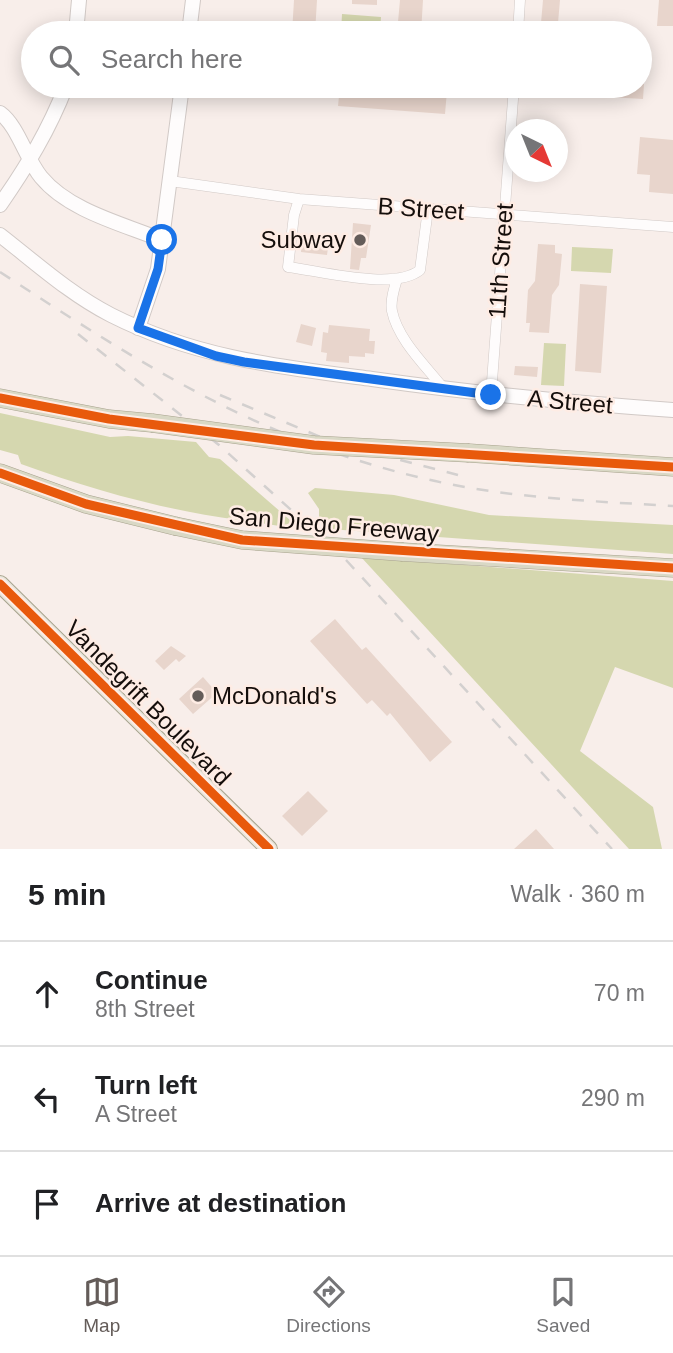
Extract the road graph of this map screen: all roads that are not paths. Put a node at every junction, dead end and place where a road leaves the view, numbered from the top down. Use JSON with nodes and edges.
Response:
{"nodes":[{"id":1,"x":79,"y":0,"type":"edge"},
{"id":2,"x":193,"y":0,"type":"edge"},
{"id":3,"x":520,"y":0,"type":"edge"},
{"id":4,"x":77,"y":21,"type":"edge"},
{"id":5,"x":190,"y":21,"type":"edge"},
{"id":6,"x":519,"y":21,"type":"edge"},
{"id":7,"x":61,"y":98,"type":"edge"},
{"id":8,"x":180,"y":98,"type":"edge"},
{"id":9,"x":513,"y":98,"type":"edge"},
{"id":10,"x":1,"y":112,"type":"edge"},
{"id":11,"x":31,"y":161,"type":"junction"},
{"id":12,"x":170,"y":181,"type":"junction"},
{"id":13,"x":299,"y":199,"type":"junction"},
{"id":14,"x":0,"y":205,"type":"edge"},
{"id":15,"x":428,"y":209,"type":"junction"},
{"id":16,"x":505,"y":215,"type":"junction"},
{"id":17,"x":673,"y":227,"type":"edge"},
{"id":18,"x":0,"y":235,"type":"edge"},
{"id":19,"x":162,"y":240,"type":"junction"},
{"id":20,"x":397,"y":279,"type":"junction"},
{"id":21,"x":138,"y":328,"type":"junction"},
{"id":22,"x":444,"y":389,"type":"junction"},
{"id":23,"x":491,"y":395,"type":"junction"},
{"id":24,"x":0,"y":398,"type":"edge"},
{"id":25,"x":673,"y":410,"type":"edge"},
{"id":26,"x":673,"y":467,"type":"edge"},
{"id":27,"x":0,"y":473,"type":"edge"},
{"id":28,"x":673,"y":568,"type":"edge"},
{"id":29,"x":0,"y":584,"type":"edge"},
{"id":30,"x":269,"y":849,"type":"edge"}],
"edges":[{"from":1,"to":4,"type":"main road"},
{"from":2,"to":5,"type":"main road"},
{"from":3,"to":6,"type":"street"},
{"from":7,"to":11,"type":"main road"},
{"from":8,"to":12,"type":"main road"},
{"from":9,"to":16,"type":"street","name":"11th Street"},
{"from":10,"to":11,"type":"main road"},
{"from":11,"to":14,"type":"main road"},
{"from":11,"to":19,"type":"main road"},
{"from":12,"to":13,"type":"street","name":"B Street"},
{"from":12,"to":19,"type":"main road"},
{"from":13,"to":15,"type":"street","name":"B Street"},
{"from":13,"to":20,"type":"street"},
{"from":15,"to":16,"type":"street","name":"B Street"},
{"from":15,"to":20,"type":"street"},
{"from":16,"to":17,"type":"street","name":"B Street"},
{"from":16,"to":23,"type":"street","name":"11th Street"},
{"from":18,"to":21,"type":"main road","name":"A Street"},
{"from":19,"to":21,"type":"main road"},
{"from":20,"to":22,"type":"street"},
{"from":21,"to":22,"type":"main road","name":"A Street"},
{"from":22,"to":23,"type":"main road","name":"A Street"},
{"from":23,"to":25,"type":"main road","name":"A Street"},
{"from":24,"to":26,"type":"highway","bridge":true},
{"from":27,"to":28,"type":"highway","name":"San Diego Freeway","bridge":true},
{"from":29,"to":30,"type":"main road","name":"Vandegrift Boulevard"}]}
